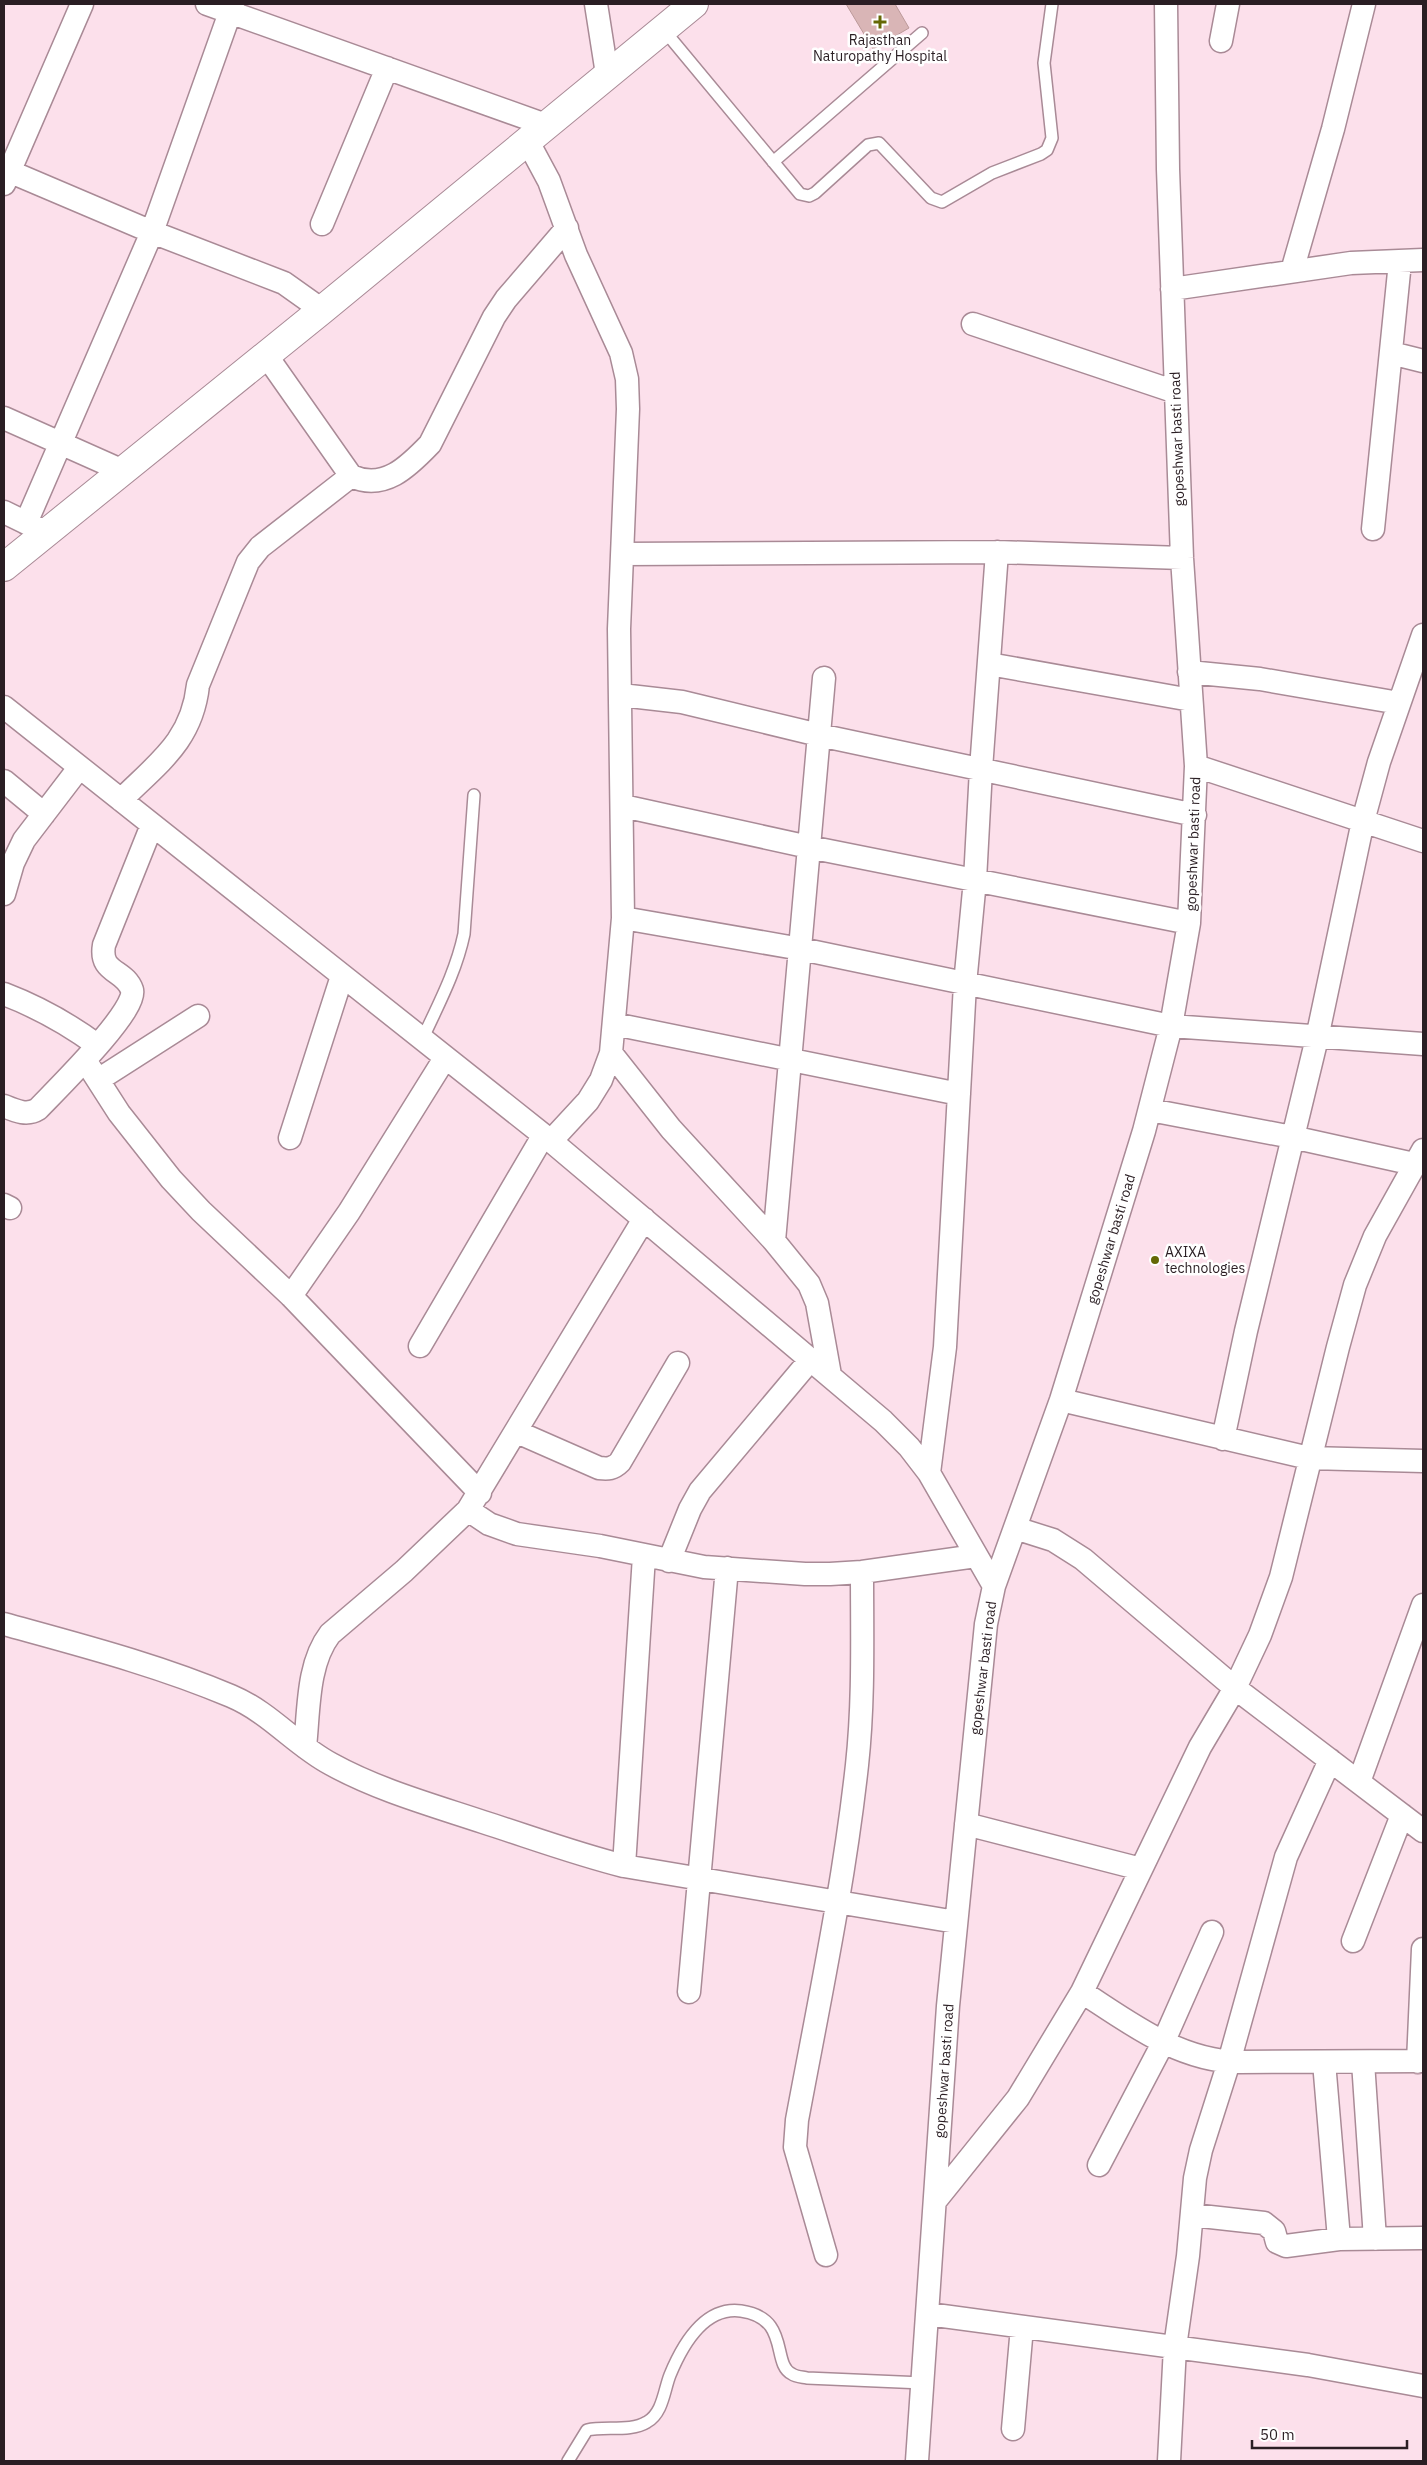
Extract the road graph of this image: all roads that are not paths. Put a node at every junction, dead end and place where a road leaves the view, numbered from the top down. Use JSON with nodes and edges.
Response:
{"nodes":[{"id":1,"x":82,"y":4,"type":"edge"},
{"id":2,"x":207,"y":4,"type":"edge"},
{"id":3,"x":596,"y":4,"type":"edge"},
{"id":4,"x":694,"y":4,"type":"edge"},
{"id":5,"x":1052,"y":4,"type":"edge"},
{"id":6,"x":1166,"y":4,"type":"edge"},
{"id":7,"x":1228,"y":4,"type":"edge"},
{"id":8,"x":1364,"y":4,"type":"edge"},
{"id":9,"x":232,"y":8,"type":"edge"},
{"id":10,"x":663,"y":29,"type":"junction"},
{"id":11,"x":922,"y":33,"type":"dead end"},
{"id":12,"x":1221,"y":41,"type":"dead end"},
{"id":13,"x":388,"y":68,"type":"junction"},
{"id":14,"x":607,"y":74,"type":"junction"},
{"id":15,"x":537,"y":132,"type":"junction"},
{"id":16,"x":773,"y":162,"type":"junction"},
{"id":17,"x":6,"y":175,"type":"edge"},
{"id":18,"x":322,"y":224,"type":"dead end"},
{"id":19,"x":567,"y":228,"type":"junction"},
{"id":20,"x":152,"y":232,"type":"junction"},
{"id":21,"x":1423,"y":260,"type":"edge"},
{"id":22,"x":1400,"y":262,"type":"junction"},
{"id":23,"x":1292,"y":271,"type":"junction"},
{"id":24,"x":1172,"y":289,"type":"junction"},
{"id":25,"x":322,"y":310,"type":"junction"},
{"id":26,"x":973,"y":324,"type":"dead end"},
{"id":27,"x":1391,"y":353,"type":"junction"},
{"id":28,"x":266,"y":356,"type":"junction"},
{"id":29,"x":1423,"y":361,"type":"edge"},
{"id":30,"x":1176,"y":392,"type":"junction"},
{"id":31,"x":4,"y":418,"type":"edge"},
{"id":32,"x":61,"y":444,"type":"junction"},
{"id":33,"x":123,"y":471,"type":"junction"},
{"id":34,"x":351,"y":476,"type":"junction"},
{"id":35,"x":4,"y":512,"type":"edge"},
{"id":36,"x":37,"y":528,"type":"junction"},
{"id":37,"x":1373,"y":529,"type":"dead end"},
{"id":38,"x":997,"y":552,"type":"junction"},
{"id":39,"x":623,"y":554,"type":"junction"},
{"id":40,"x":1182,"y":558,"type":"junction"},
{"id":41,"x":4,"y":567,"type":"edge"},
{"id":42,"x":1423,"y":635,"type":"edge"},
{"id":43,"x":988,"y":664,"type":"junction"},
{"id":44,"x":1189,"y":672,"type":"junction"},
{"id":45,"x":824,"y":678,"type":"dead end"},
{"id":46,"x":621,"y":695,"type":"junction"},
{"id":47,"x":1191,"y":700,"type":"junction"},
{"id":48,"x":1399,"y":703,"type":"junction"},
{"id":49,"x":4,"y":708,"type":"edge"},
{"id":50,"x":819,"y":735,"type":"junction"},
{"id":51,"x":1196,"y":766,"type":"junction"},
{"id":52,"x":79,"y":768,"type":"junction"},
{"id":53,"x":981,"y":769,"type":"junction"},
{"id":54,"x":4,"y":781,"type":"edge"},
{"id":55,"x":474,"y":795,"type":"dead end"},
{"id":56,"x":120,"y":800,"type":"junction"},
{"id":57,"x":623,"y":806,"type":"junction"},
{"id":58,"x":44,"y":814,"type":"junction"},
{"id":59,"x":1195,"y":815,"type":"junction"},
{"id":60,"x":1363,"y":821,"type":"junction"},
{"id":61,"x":152,"y":825,"type":"junction"},
{"id":62,"x":1423,"y":841,"type":"edge"},
{"id":63,"x":810,"y":847,"type":"junction"},
{"id":64,"x":975,"y":880,"type":"junction"},
{"id":65,"x":4,"y":894,"type":"edge"},
{"id":66,"x":623,"y":918,"type":"junction"},
{"id":67,"x":1189,"y":923,"type":"junction"},
{"id":68,"x":801,"y":949,"type":"junction"},
{"id":69,"x":342,"y":976,"type":"junction"},
{"id":70,"x":965,"y":984,"type":"junction"},
{"id":71,"x":4,"y":994,"type":"edge"},
{"id":72,"x":198,"y":1016,"type":"dead end"},
{"id":73,"x":614,"y":1024,"type":"junction"},
{"id":74,"x":1172,"y":1026,"type":"junction"},
{"id":75,"x":1317,"y":1038,"type":"junction"},
{"id":76,"x":422,"y":1040,"type":"junction"},
{"id":77,"x":1423,"y":1044,"type":"edge"},
{"id":78,"x":91,"y":1052,"type":"junction"},
{"id":79,"x":611,"y":1053,"type":"junction"},
{"id":80,"x":445,"y":1058,"type":"junction"},
{"id":81,"x":790,"y":1061,"type":"junction"},
{"id":82,"x":98,"y":1080,"type":"junction"},
{"id":83,"x":959,"y":1094,"type":"junction"},
{"id":84,"x":4,"y":1106,"type":"edge"},
{"id":85,"x":1150,"y":1110,"type":"junction"},
{"id":86,"x":1292,"y":1137,"type":"junction"},
{"id":87,"x":290,"y":1138,"type":"dead end"},
{"id":88,"x":547,"y":1138,"type":"junction"},
{"id":89,"x":1419,"y":1157,"type":"edge"},
{"id":90,"x":644,"y":1219,"type":"junction"},
{"id":91,"x":774,"y":1241,"type":"junction"},
{"id":92,"x":291,"y":1296,"type":"junction"},
{"id":93,"x":420,"y":1346,"type":"dead end"},
{"id":94,"x":811,"y":1359,"type":"junction"},
{"id":95,"x":678,"y":1364,"type":"dead end"},
{"id":96,"x":830,"y":1374,"type":"junction"},
{"id":97,"x":1061,"y":1400,"type":"junction"},
{"id":98,"x":517,"y":1432,"type":"junction"},
{"id":99,"x":1223,"y":1438,"type":"junction"},
{"id":100,"x":1309,"y":1458,"type":"junction"},
{"id":101,"x":1423,"y":1461,"type":"edge"},
{"id":102,"x":929,"y":1474,"type":"junction"},
{"id":103,"x":474,"y":1502,"type":"junction"},
{"id":104,"x":1015,"y":1528,"type":"junction"},
{"id":105,"x":644,"y":1556,"type":"junction"},
{"id":106,"x":976,"y":1556,"type":"junction"},
{"id":107,"x":669,"y":1561,"type":"junction"},
{"id":108,"x":727,"y":1568,"type":"junction"},
{"id":109,"x":862,"y":1572,"type":"junction"},
{"id":110,"x":994,"y":1586,"type":"junction"},
{"id":111,"x":1423,"y":1605,"type":"edge"},
{"id":112,"x":4,"y":1624,"type":"edge"},
{"id":113,"x":1235,"y":1688,"type":"junction"},
{"id":114,"x":305,"y":1747,"type":"junction"},
{"id":115,"x":1330,"y":1760,"type":"junction"},
{"id":116,"x":1358,"y":1782,"type":"junction"},
{"id":117,"x":1402,"y":1815,"type":"junction"},
{"id":118,"x":966,"y":1824,"type":"junction"},
{"id":119,"x":1423,"y":1831,"type":"edge"},
{"id":120,"x":624,"y":1866,"type":"junction"},
{"id":121,"x":1141,"y":1868,"type":"junction"},
{"id":122,"x":700,"y":1879,"type":"junction"},
{"id":123,"x":838,"y":1903,"type":"junction"},
{"id":124,"x":956,"y":1922,"type":"junction"},
{"id":125,"x":1212,"y":1932,"type":"dead end"},
{"id":126,"x":1353,"y":1941,"type":"dead end"},
{"id":127,"x":1423,"y":1949,"type":"edge"},
{"id":128,"x":690,"y":1992,"type":"dead end"},
{"id":129,"x":1082,"y":1992,"type":"junction"},
{"id":130,"x":1163,"y":2043,"type":"junction"},
{"id":131,"x":1228,"y":2062,"type":"junction"},
{"id":132,"x":1324,"y":2062,"type":"junction"},
{"id":133,"x":1363,"y":2062,"type":"junction"},
{"id":134,"x":1421,"y":2062,"type":"edge"},
{"id":135,"x":1099,"y":2165,"type":"dead end"},
{"id":136,"x":936,"y":2200,"type":"junction"},
{"id":137,"x":1192,"y":2215,"type":"junction"},
{"id":138,"x":1375,"y":2238,"type":"junction"},
{"id":139,"x":1423,"y":2238,"type":"edge"},
{"id":140,"x":1339,"y":2239,"type":"junction"},
{"id":141,"x":826,"y":2255,"type":"dead end"},
{"id":142,"x":928,"y":2314,"type":"junction"},
{"id":143,"x":1022,"y":2326,"type":"junction"},
{"id":144,"x":1175,"y":2347,"type":"junction"},
{"id":145,"x":923,"y":2383,"type":"junction"},
{"id":146,"x":1423,"y":2386,"type":"edge"},
{"id":147,"x":1013,"y":2429,"type":"dead end"},
{"id":148,"x":568,"y":2461,"type":"edge"},
{"id":149,"x":917,"y":2461,"type":"edge"},
{"id":150,"x":1169,"y":2461,"type":"edge"}],
"edges":[{"from":1,"to":17,"type":"street"},
{"from":2,"to":9,"type":"street"},
{"from":3,"to":14,"type":"street"},
{"from":4,"to":10,"type":"street"},
{"from":5,"to":16,"type":"lane"},
{"from":6,"to":24,"type":"street","name":"gopeshwar basti road"},
{"from":7,"to":12,"type":"street"},
{"from":8,"to":23,"type":"street"},
{"from":9,"to":13,"type":"street"},
{"from":9,"to":20,"type":"street"},
{"from":10,"to":14,"type":"street"},
{"from":10,"to":16,"type":"lane"},
{"from":11,"to":16,"type":"lane"},
{"from":13,"to":15,"type":"street"},
{"from":13,"to":18,"type":"street"},
{"from":14,"to":15,"type":"street"},
{"from":15,"to":19,"type":"street"},
{"from":15,"to":25,"type":"street"},
{"from":17,"to":20,"type":"street"},
{"from":19,"to":34,"type":"street"},
{"from":19,"to":39,"type":"street"},
{"from":20,"to":25,"type":"street"},
{"from":20,"to":32,"type":"street"},
{"from":21,"to":22,"type":"street"},
{"from":22,"to":23,"type":"street"},
{"from":22,"to":27,"type":"street"},
{"from":23,"to":24,"type":"street"},
{"from":24,"to":30,"type":"street","name":"gopeshwar basti road"},
{"from":25,"to":28,"type":"street"},
{"from":26,"to":30,"type":"street"},
{"from":27,"to":29,"type":"street"},
{"from":27,"to":37,"type":"street"},
{"from":28,"to":33,"type":"street"},
{"from":28,"to":34,"type":"street"},
{"from":30,"to":40,"type":"street","name":"gopeshwar basti road"},
{"from":31,"to":32,"type":"street"},
{"from":32,"to":33,"type":"street"},
{"from":32,"to":36,"type":"street"},
{"from":33,"to":36,"type":"street"},
{"from":34,"to":56,"type":"street"},
{"from":35,"to":36,"type":"street"},
{"from":36,"to":41,"type":"street"},
{"from":38,"to":39,"type":"street"},
{"from":38,"to":40,"type":"street"},
{"from":38,"to":43,"type":"street"},
{"from":39,"to":46,"type":"street"},
{"from":40,"to":44,"type":"street","name":"gopeshwar basti road"},
{"from":42,"to":48,"type":"street"},
{"from":43,"to":47,"type":"street"},
{"from":43,"to":53,"type":"street"},
{"from":44,"to":47,"type":"street","name":"gopeshwar basti road"},
{"from":44,"to":48,"type":"street"},
{"from":45,"to":50,"type":"street"},
{"from":46,"to":50,"type":"street"},
{"from":46,"to":57,"type":"street"},
{"from":47,"to":51,"type":"street","name":"gopeshwar basti road"},
{"from":48,"to":60,"type":"street"},
{"from":49,"to":52,"type":"street"},
{"from":50,"to":53,"type":"street"},
{"from":50,"to":63,"type":"street"},
{"from":51,"to":59,"type":"street","name":"gopeshwar basti road"},
{"from":51,"to":60,"type":"street"},
{"from":52,"to":56,"type":"street"},
{"from":52,"to":58,"type":"street"},
{"from":53,"to":59,"type":"street"},
{"from":53,"to":64,"type":"street"},
{"from":54,"to":58,"type":"street"},
{"from":55,"to":76,"type":"lane"},
{"from":56,"to":61,"type":"street"},
{"from":57,"to":63,"type":"street"},
{"from":57,"to":66,"type":"street"},
{"from":58,"to":65,"type":"street"},
{"from":59,"to":67,"type":"street","name":"gopeshwar basti road"},
{"from":60,"to":62,"type":"street"},
{"from":60,"to":75,"type":"street"},
{"from":61,"to":69,"type":"street"},
{"from":61,"to":78,"type":"street"},
{"from":63,"to":64,"type":"street"},
{"from":63,"to":68,"type":"street"},
{"from":64,"to":67,"type":"street"},
{"from":64,"to":70,"type":"street"},
{"from":66,"to":68,"type":"street"},
{"from":66,"to":73,"type":"street"},
{"from":67,"to":74,"type":"street","name":"gopeshwar basti road"},
{"from":68,"to":70,"type":"street"},
{"from":68,"to":81,"type":"street"},
{"from":69,"to":76,"type":"street"},
{"from":69,"to":87,"type":"street"},
{"from":70,"to":74,"type":"street"},
{"from":70,"to":83,"type":"street"},
{"from":71,"to":78,"type":"street"},
{"from":72,"to":82,"type":"street"},
{"from":73,"to":79,"type":"street"},
{"from":73,"to":81,"type":"street"},
{"from":74,"to":75,"type":"street"},
{"from":74,"to":85,"type":"street","name":"gopeshwar basti road"},
{"from":75,"to":77,"type":"street"},
{"from":75,"to":86,"type":"street"},
{"from":76,"to":80,"type":"street"},
{"from":78,"to":82,"type":"street"},
{"from":78,"to":84,"type":"street"},
{"from":79,"to":88,"type":"street"},
{"from":79,"to":91,"type":"street"},
{"from":80,"to":88,"type":"street"},
{"from":80,"to":92,"type":"street"},
{"from":81,"to":83,"type":"street"},
{"from":81,"to":91,"type":"street"},
{"from":82,"to":92,"type":"street"},
{"from":83,"to":102,"type":"street"},
{"from":85,"to":86,"type":"street"},
{"from":85,"to":97,"type":"street","name":"gopeshwar basti road"},
{"from":86,"to":89,"type":"street"},
{"from":86,"to":99,"type":"street"},
{"from":88,"to":90,"type":"street"},
{"from":88,"to":93,"type":"street"},
{"from":89,"to":100,"type":"street"},
{"from":90,"to":94,"type":"street"},
{"from":90,"to":98,"type":"street"},
{"from":91,"to":96,"type":"street"},
{"from":92,"to":103,"type":"street"},
{"from":94,"to":96,"type":"street"},
{"from":94,"to":107,"type":"street"},
{"from":95,"to":98,"type":"street"},
{"from":96,"to":102,"type":"street"},
{"from":97,"to":99,"type":"street"},
{"from":97,"to":104,"type":"street","name":"gopeshwar basti road"},
{"from":98,"to":103,"type":"street"},
{"from":99,"to":100,"type":"street"},
{"from":100,"to":101,"type":"street"},
{"from":100,"to":113,"type":"street"},
{"from":102,"to":106,"type":"street"},
{"from":103,"to":105,"type":"street"},
{"from":103,"to":114,"type":"street"},
{"from":104,"to":110,"type":"street","name":"gopeshwar basti road"},
{"from":104,"to":113,"type":"street"},
{"from":105,"to":107,"type":"street"},
{"from":105,"to":120,"type":"street"},
{"from":106,"to":109,"type":"street"},
{"from":106,"to":110,"type":"street"},
{"from":107,"to":108,"type":"street"},
{"from":108,"to":109,"type":"street"},
{"from":108,"to":122,"type":"street"},
{"from":109,"to":123,"type":"street"},
{"from":110,"to":118,"type":"street","name":"gopeshwar basti road"},
{"from":111,"to":116,"type":"street"},
{"from":112,"to":114,"type":"street"},
{"from":113,"to":115,"type":"street"},
{"from":113,"to":121,"type":"street"},
{"from":114,"to":120,"type":"street"},
{"from":115,"to":116,"type":"street"},
{"from":115,"to":131,"type":"street"},
{"from":116,"to":117,"type":"street"},
{"from":117,"to":119,"type":"street"},
{"from":117,"to":126,"type":"street"},
{"from":118,"to":121,"type":"street"},
{"from":118,"to":124,"type":"street","name":"gopeshwar basti road"},
{"from":120,"to":122,"type":"street"},
{"from":121,"to":129,"type":"street"},
{"from":122,"to":123,"type":"street"},
{"from":122,"to":128,"type":"street"},
{"from":123,"to":124,"type":"street"},
{"from":123,"to":141,"type":"street"},
{"from":124,"to":136,"type":"street","name":"gopeshwar basti road"},
{"from":125,"to":130,"type":"street"},
{"from":127,"to":134,"type":"street"},
{"from":129,"to":130,"type":"street"},
{"from":129,"to":136,"type":"street"},
{"from":130,"to":131,"type":"street"},
{"from":130,"to":135,"type":"street"},
{"from":131,"to":132,"type":"street"},
{"from":131,"to":137,"type":"street"},
{"from":132,"to":133,"type":"street"},
{"from":132,"to":140,"type":"street"},
{"from":133,"to":134,"type":"street"},
{"from":133,"to":138,"type":"street"},
{"from":136,"to":142,"type":"street","name":"gopeshwar basti road"},
{"from":137,"to":140,"type":"street"},
{"from":137,"to":144,"type":"street"},
{"from":138,"to":139,"type":"street"},
{"from":138,"to":140,"type":"street"},
{"from":142,"to":143,"type":"street"},
{"from":142,"to":145,"type":"street","name":"gopeshwar basti road"},
{"from":143,"to":144,"type":"street"},
{"from":143,"to":147,"type":"street"},
{"from":144,"to":146,"type":"street"},
{"from":144,"to":150,"type":"street"},
{"from":145,"to":148,"type":"lane"},
{"from":145,"to":149,"type":"street","name":"gopeshwar basti road"}]}
